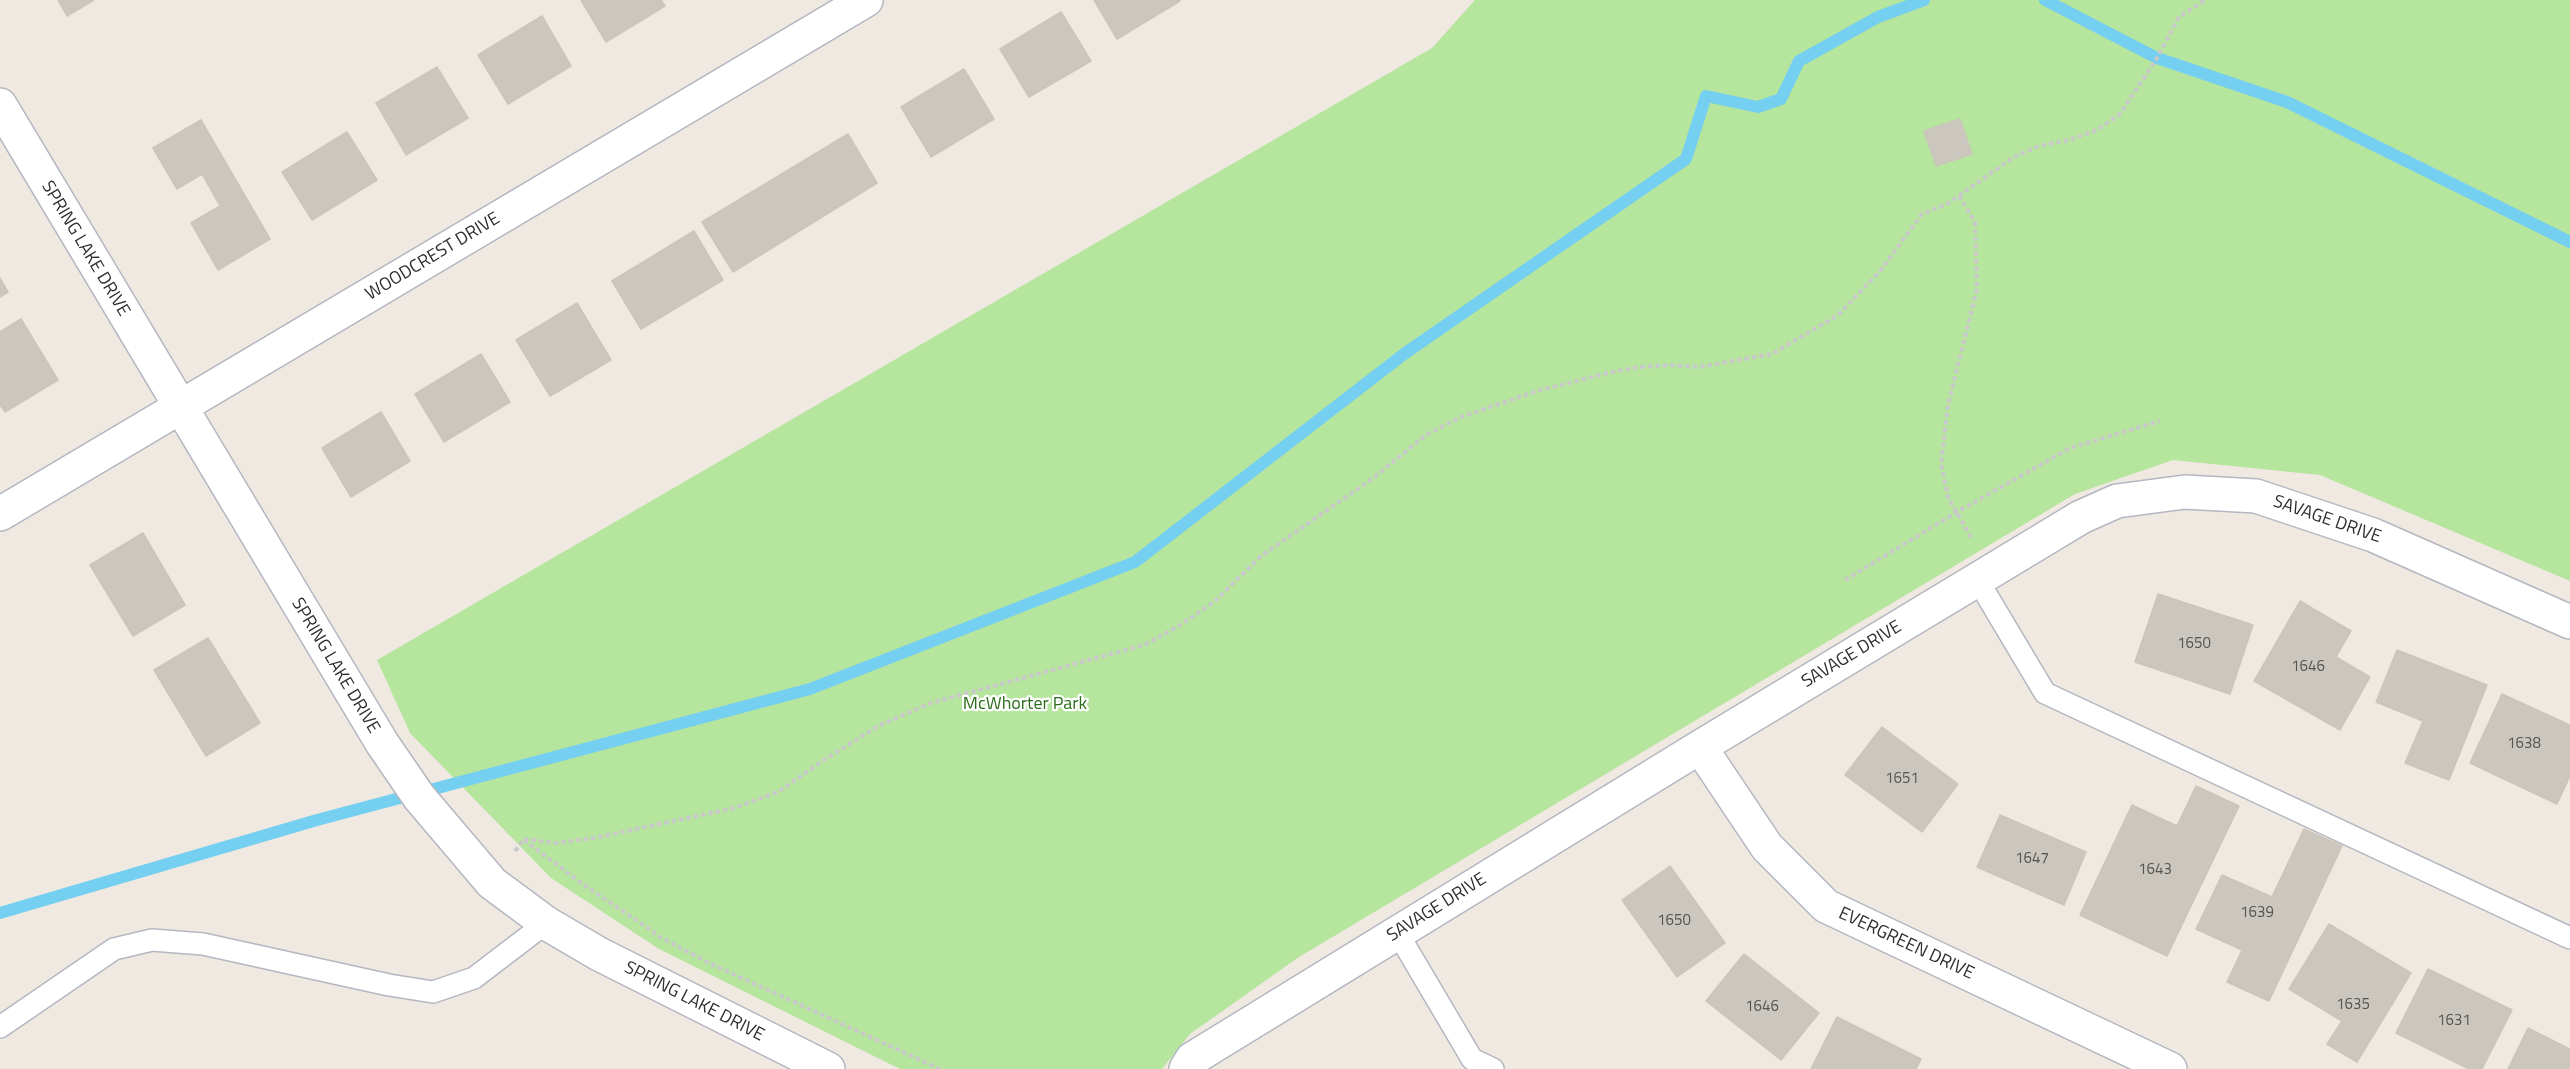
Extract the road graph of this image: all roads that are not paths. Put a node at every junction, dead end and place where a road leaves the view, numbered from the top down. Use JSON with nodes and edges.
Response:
{"nodes":[{"id":1,"x":866,"y":0,"type":"edge"},
{"id":2,"x":0,"y":105,"type":"edge"},
{"id":3,"x":180,"y":408,"type":"junction"},
{"id":4,"x":0,"y":514,"type":"edge"},
{"id":5,"x":1983,"y":575,"type":"junction"},
{"id":6,"x":2570,"y":622,"type":"edge"},
{"id":7,"x":1700,"y":747,"type":"junction"},
{"id":8,"x":546,"y":922,"type":"junction"},
{"id":9,"x":1397,"y":932,"type":"junction"},
{"id":10,"x":2570,"y":938,"type":"edge"},
{"id":11,"x":0,"y":1027,"type":"edge"},
{"id":12,"x":828,"y":1069,"type":"edge"},
{"id":13,"x":1186,"y":1069,"type":"edge"},
{"id":14,"x":1493,"y":1069,"type":"edge"},
{"id":15,"x":2170,"y":1069,"type":"edge"}],
"edges":[{"from":1,"to":3,"type":"street","name":"WOODCREST DRIVE"},
{"from":2,"to":3,"type":"street","name":"SPRING LAKE DRIVE"},
{"from":3,"to":4,"type":"street","name":"WOODCREST DRIVE"},
{"from":3,"to":8,"type":"street","name":"SPRING LAKE DRIVE"},
{"from":5,"to":6,"type":"street","name":"SAVAGE DRIVE"},
{"from":5,"to":7,"type":"street","name":"SAVAGE DRIVE"},
{"from":5,"to":10,"type":"lane"},
{"from":7,"to":9,"type":"street","name":"SAVAGE DRIVE"},
{"from":7,"to":15,"type":"street","name":"EVERGREEN DRIVE"},
{"from":8,"to":11,"type":"lane"},
{"from":8,"to":12,"type":"street","name":"SPRING LAKE DRIVE"},
{"from":9,"to":13,"type":"street","name":"SAVAGE DRIVE"},
{"from":9,"to":14,"type":"lane"}]}
